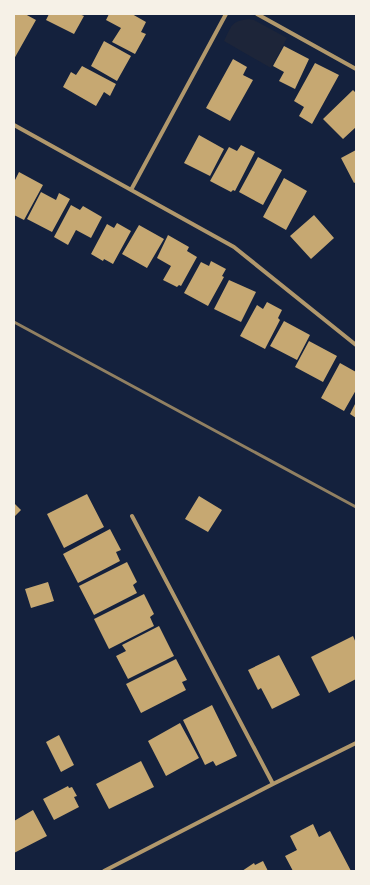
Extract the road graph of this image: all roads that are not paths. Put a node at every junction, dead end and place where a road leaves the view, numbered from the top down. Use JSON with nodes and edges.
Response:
{"nodes":[{"id":1,"x":226,"y":14,"type":"edge"},
{"id":2,"x":258,"y":14,"type":"edge"},
{"id":3,"x":356,"y":69,"type":"edge"},
{"id":4,"x":14,"y":125,"type":"edge"},
{"id":5,"x":131,"y":190,"type":"junction"},
{"id":6,"x":356,"y":345,"type":"edge"},
{"id":7,"x":132,"y":516,"type":"dead end"},
{"id":8,"x":356,"y":743,"type":"edge"},
{"id":9,"x":273,"y":784,"type":"junction"},
{"id":10,"x":104,"y":871,"type":"edge"}],
"edges":[{"from":1,"to":5,"type":"street"},
{"from":2,"to":3,"type":"street"},
{"from":4,"to":5,"type":"street"},
{"from":5,"to":6,"type":"street"},
{"from":7,"to":9,"type":"street"},
{"from":8,"to":9,"type":"street"},
{"from":9,"to":10,"type":"street"}]}
